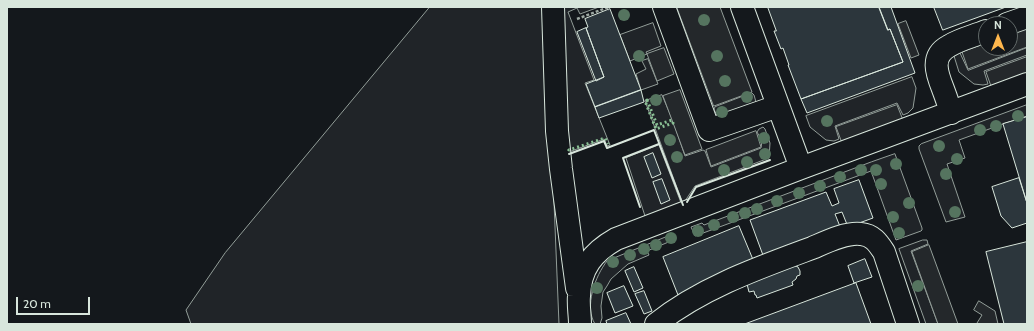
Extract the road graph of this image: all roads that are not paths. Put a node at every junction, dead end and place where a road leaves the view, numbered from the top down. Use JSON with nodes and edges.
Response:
{"nodes":[{"id":1,"x":553,"y":7,"type":"edge"},
{"id":2,"x":664,"y":7,"type":"edge"},
{"id":3,"x":742,"y":7,"type":"edge"},
{"id":4,"x":978,"y":34,"type":"edge"},
{"id":5,"x":1027,"y":84,"type":"edge"},
{"id":6,"x":778,"y":106,"type":"junction"},
{"id":7,"x":951,"y":112,"type":"junction"},
{"id":8,"x":801,"y":168,"type":"junction"},
{"id":9,"x":578,"y":297,"type":"junction"},
{"id":10,"x":580,"y":324,"type":"edge"},
{"id":11,"x":656,"y":324,"type":"edge"},
{"id":12,"x":908,"y":324,"type":"edge"}],
"edges":[{"from":1,"to":9,"type":"lane"},
{"from":2,"to":6,"type":"lane"},
{"from":3,"to":6,"type":"lane"},
{"from":4,"to":7,"type":"lane"},
{"from":5,"to":7,"type":"lane"},
{"from":6,"to":8,"type":"lane"},
{"from":7,"to":8,"type":"lane"},
{"from":8,"to":9,"type":"lane"},
{"from":9,"to":10,"type":"lane"},
{"from":11,"to":12,"type":"lane"}]}
